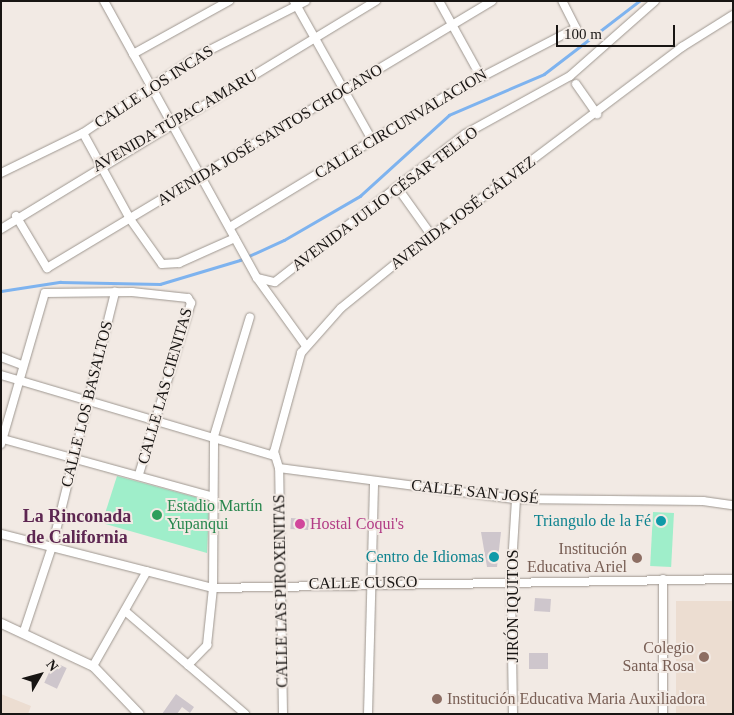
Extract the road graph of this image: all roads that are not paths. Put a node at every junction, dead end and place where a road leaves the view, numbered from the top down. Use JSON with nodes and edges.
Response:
{"nodes":[{"id":1,"x":104,"y":1,"type":"edge"},
{"id":2,"x":228,"y":1,"type":"edge"},
{"id":3,"x":306,"y":1,"type":"edge"},
{"id":4,"x":376,"y":1,"type":"edge"},
{"id":5,"x":439,"y":1,"type":"edge"},
{"id":6,"x":492,"y":1,"type":"edge"},
{"id":7,"x":562,"y":1,"type":"edge"},
{"id":8,"x":655,"y":1,"type":"edge"},
{"id":9,"x":295,"y":4,"type":"edge"},
{"id":10,"x":733,"y":15,"type":"edge"},
{"id":11,"x":454,"y":26,"type":"junction"},
{"id":12,"x":316,"y":37,"type":"junction"},
{"id":13,"x":133,"y":54,"type":"junction"},
{"id":14,"x":481,"y":77,"type":"junction"},
{"id":15,"x":576,"y":84,"type":"dead end"},
{"id":16,"x":153,"y":87,"type":"junction"},
{"id":17,"x":346,"y":90,"type":"junction"},
{"id":18,"x":597,"y":114,"type":"junction"},
{"id":19,"x":174,"y":126,"type":"junction"},
{"id":20,"x":83,"y":133,"type":"junction"},
{"id":21,"x":372,"y":140,"type":"junction"},
{"id":22,"x":102,"y":163,"type":"junction"},
{"id":23,"x":1,"y":173,"type":"edge"},
{"id":24,"x":204,"y":175,"type":"junction"},
{"id":25,"x":397,"y":187,"type":"junction"},
{"id":26,"x":16,"y":216,"type":"junction"},
{"id":27,"x":130,"y":219,"type":"junction"},
{"id":28,"x":230,"y":227,"type":"junction"},
{"id":29,"x":1,"y":229,"type":"edge"},
{"id":30,"x":432,"y":236,"type":"junction"},
{"id":31,"x":235,"y":238,"type":"junction"},
{"id":32,"x":257,"y":278,"type":"junction"},
{"id":33,"x":115,"y":292,"type":"junction"},
{"id":34,"x":250,"y":317,"type":"dead end"},
{"id":35,"x":306,"y":346,"type":"junction"},
{"id":36,"x":1,"y":357,"type":"edge"},
{"id":37,"x":22,"y":365,"type":"junction"},
{"id":38,"x":1,"y":375,"type":"edge"},
{"id":39,"x":18,"y":380,"type":"junction"},
{"id":40,"x":89,"y":400,"type":"junction"},
{"id":41,"x":156,"y":419,"type":"junction"},
{"id":42,"x":214,"y":436,"type":"junction"},
{"id":43,"x":2,"y":442,"type":"edge"},
{"id":44,"x":73,"y":456,"type":"junction"},
{"id":45,"x":275,"y":456,"type":"junction"},
{"id":46,"x":278,"y":468,"type":"junction"},
{"id":47,"x":139,"y":474,"type":"junction"},
{"id":48,"x":374,"y":481,"type":"junction"},
{"id":49,"x":214,"y":497,"type":"junction"},
{"id":50,"x":516,"y":499,"type":"junction"},
{"id":51,"x":733,"y":505,"type":"edge"},
{"id":52,"x":1,"y":534,"type":"edge"},
{"id":53,"x":52,"y":547,"type":"junction"},
{"id":54,"x":147,"y":571,"type":"junction"},
{"id":55,"x":663,"y":579,"type":"junction"},
{"id":56,"x":733,"y":579,"type":"edge"},
{"id":57,"x":511,"y":581,"type":"junction"},
{"id":58,"x":281,"y":584,"type":"junction"},
{"id":59,"x":373,"y":584,"type":"junction"},
{"id":60,"x":213,"y":588,"type":"junction"},
{"id":61,"x":125,"y":611,"type":"junction"},
{"id":62,"x":1,"y":623,"type":"edge"},
{"id":63,"x":24,"y":631,"type":"junction"},
{"id":64,"x":188,"y":664,"type":"junction"},
{"id":65,"x":93,"y":666,"type":"junction"},
{"id":66,"x":139,"y":714,"type":"edge"},
{"id":67,"x":245,"y":714,"type":"edge"},
{"id":68,"x":283,"y":714,"type":"edge"},
{"id":69,"x":368,"y":714,"type":"edge"},
{"id":70,"x":513,"y":714,"type":"edge"},
{"id":71,"x":663,"y":714,"type":"edge"}],
"edges":[{"from":1,"to":13,"type":"street"},
{"from":2,"to":13,"type":"street"},
{"from":3,"to":9,"type":"street","name":"CALLE LOS INCAS"},
{"from":4,"to":12,"type":"street","name":"AVENIDA TÚPAC AMARU"},
{"from":5,"to":11,"type":"street"},
{"from":6,"to":11,"type":"street","name":"AVENIDA JOSÉ SANTOS CHOCANO"},
{"from":7,"to":14,"type":"street","name":"CALLE CIRCUNVALACION"},
{"from":8,"to":25,"type":"street","name":"AVENIDA JULIO CÉSAR TELLO"},
{"from":9,"to":12,"type":"street"},
{"from":9,"to":16,"type":"street","name":"CALLE LOS INCAS"},
{"from":10,"to":18,"type":"street","name":"AVENIDA JOSÉ GÁLVEZ"},
{"from":11,"to":14,"type":"street"},
{"from":11,"to":17,"type":"street","name":"AVENIDA JOSÉ SANTOS CHOCANO"},
{"from":12,"to":17,"type":"street"},
{"from":12,"to":19,"type":"street","name":"AVENIDA TÚPAC AMARU"},
{"from":13,"to":16,"type":"street"},
{"from":14,"to":21,"type":"street","name":"CALLE CIRCUNVALACION"},
{"from":15,"to":18,"type":"street"},
{"from":16,"to":19,"type":"street"},
{"from":16,"to":20,"type":"street","name":"CALLE LOS INCAS"},
{"from":17,"to":21,"type":"street"},
{"from":17,"to":24,"type":"street","name":"AVENIDA JOSÉ SANTOS CHOCANO"},
{"from":18,"to":30,"type":"street","name":"AVENIDA JOSÉ GÁLVEZ"},
{"from":19,"to":22,"type":"street","name":"AVENIDA TÚPAC AMARU"},
{"from":19,"to":24,"type":"street"},
{"from":20,"to":22,"type":"street"},
{"from":20,"to":23,"type":"street","name":"CALLE LOS INCAS"},
{"from":21,"to":28,"type":"street","name":"CALLE CIRCUNVALACION"},
{"from":22,"to":26,"type":"street","name":"AVENIDA TÚPAC AMARU"},
{"from":22,"to":27,"type":"street"},
{"from":24,"to":27,"type":"street","name":"AVENIDA JOSÉ SANTOS CHOCANO"},
{"from":24,"to":28,"type":"street"},
{"from":25,"to":30,"type":"street"},
{"from":25,"to":32,"type":"street","name":"AVENIDA JULIO CÉSAR TELLO"},
{"from":26,"to":27,"type":"street","name":"AVENIDA JOSÉ SANTOS CHOCANO"},
{"from":26,"to":29,"type":"street","name":"AVENIDA TÚPAC AMARU"},
{"from":27,"to":31,"type":"street"},
{"from":28,"to":31,"type":"street"},
{"from":30,"to":35,"type":"street","name":"AVENIDA JOSÉ GÁLVEZ"},
{"from":31,"to":32,"type":"street"},
{"from":32,"to":35,"type":"street"},
{"from":33,"to":37,"type":"street"},
{"from":33,"to":40,"type":"street","name":"CALLE LOS BASALTOS"},
{"from":33,"to":41,"type":"street","name":"CALLE LAS CIENITAS"},
{"from":34,"to":42,"type":"street"},
{"from":35,"to":45,"type":"street","name":"AVENIDA JOSÉ GÁLVEZ"},
{"from":36,"to":37,"type":"street"},
{"from":37,"to":39,"type":"street"},
{"from":38,"to":39,"type":"street"},
{"from":39,"to":40,"type":"street"},
{"from":39,"to":43,"type":"street"},
{"from":40,"to":41,"type":"street"},
{"from":40,"to":44,"type":"street","name":"CALLE LOS BASALTOS"},
{"from":41,"to":42,"type":"street"},
{"from":41,"to":47,"type":"street","name":"CALLE LAS CIENITAS"},
{"from":42,"to":45,"type":"street"},
{"from":42,"to":49,"type":"street"},
{"from":43,"to":44,"type":"street"},
{"from":44,"to":47,"type":"street"},
{"from":44,"to":53,"type":"street","name":"CALLE LOS BASALTOS"},
{"from":45,"to":46,"type":"street","name":"AVENIDA JOSÉ GÁLVEZ"},
{"from":46,"to":48,"type":"street","name":"CALLE SAN JOSÉ"},
{"from":46,"to":58,"type":"street","name":"CALLE LAS PIROXENITAS"},
{"from":47,"to":49,"type":"street"},
{"from":48,"to":50,"type":"street","name":"CALLE SAN JOSÉ"},
{"from":48,"to":59,"type":"street"},
{"from":49,"to":60,"type":"street"},
{"from":50,"to":51,"type":"street","name":"CALLE SAN JOSÉ"},
{"from":50,"to":57,"type":"street","name":"JIRÓN IQUITOS"},
{"from":52,"to":53,"type":"street","name":"CALLE CUSCO"},
{"from":53,"to":54,"type":"street","name":"CALLE CUSCO"},
{"from":53,"to":63,"type":"street","name":"CALLE LOS BASALTOS"},
{"from":54,"to":60,"type":"street","name":"CALLE CUSCO"},
{"from":54,"to":61,"type":"street"},
{"from":55,"to":56,"type":"street","name":"CALLE CUSCO"},
{"from":55,"to":57,"type":"street","name":"CALLE CUSCO"},
{"from":55,"to":71,"type":"street"},
{"from":57,"to":59,"type":"street","name":"CALLE CUSCO"},
{"from":57,"to":70,"type":"street","name":"JIRÓN IQUITOS"},
{"from":58,"to":59,"type":"street","name":"CALLE CUSCO"},
{"from":58,"to":60,"type":"street","name":"CALLE CUSCO"},
{"from":58,"to":68,"type":"street","name":"CALLE LAS PIROXENITAS"},
{"from":59,"to":69,"type":"street"},
{"from":60,"to":64,"type":"street"},
{"from":61,"to":64,"type":"street"},
{"from":61,"to":65,"type":"street"},
{"from":62,"to":63,"type":"street"},
{"from":63,"to":65,"type":"street"},
{"from":64,"to":67,"type":"street"},
{"from":65,"to":66,"type":"street"}]}
